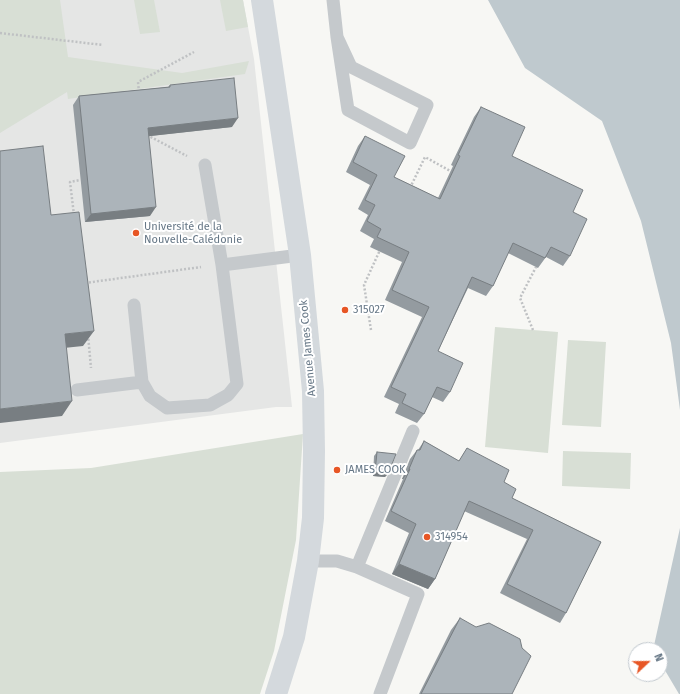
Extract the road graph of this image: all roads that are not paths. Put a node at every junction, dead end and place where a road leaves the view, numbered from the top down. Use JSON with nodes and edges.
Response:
{"nodes":[{"id":1,"x":262,"y":0,"type":"edge"},
{"id":2,"x":333,"y":0,"type":"edge"},
{"id":3,"x":337,"y":37,"type":"junction"},
{"id":4,"x":205,"y":165,"type":"road end"},
{"id":5,"x":300,"y":255,"type":"junction"},
{"id":6,"x":222,"y":264,"type":"junction"},
{"id":7,"x":134,"y":305,"type":"dead end"},
{"id":8,"x":142,"y":382,"type":"junction"},
{"id":9,"x":77,"y":390,"type":"dead end"},
{"id":10,"x":413,"y":431,"type":"dead end"},
{"id":11,"x":308,"y":561,"type":"junction"},
{"id":12,"x":357,"y":567,"type":"junction"},
{"id":13,"x":276,"y":694,"type":"edge"},
{"id":14,"x":380,"y":694,"type":"edge"}],
"edges":[{"from":1,"to":5,"type":"main road","name":"Avenue James Cook"},
{"from":2,"to":3,"type":"lane"},
{"from":3,"to":3,"type":"lane"},
{"from":4,"to":6,"type":"lane"},
{"from":5,"to":6,"type":"lane"},
{"from":5,"to":11,"type":"main road","name":"Avenue James Cook"},
{"from":6,"to":8,"type":"lane"},
{"from":7,"to":8,"type":"lane"},
{"from":8,"to":9,"type":"lane"},
{"from":10,"to":12,"type":"lane"},
{"from":11,"to":12,"type":"lane"},
{"from":11,"to":13,"type":"main road","name":"Avenue James Cook"},
{"from":12,"to":14,"type":"lane"}]}
